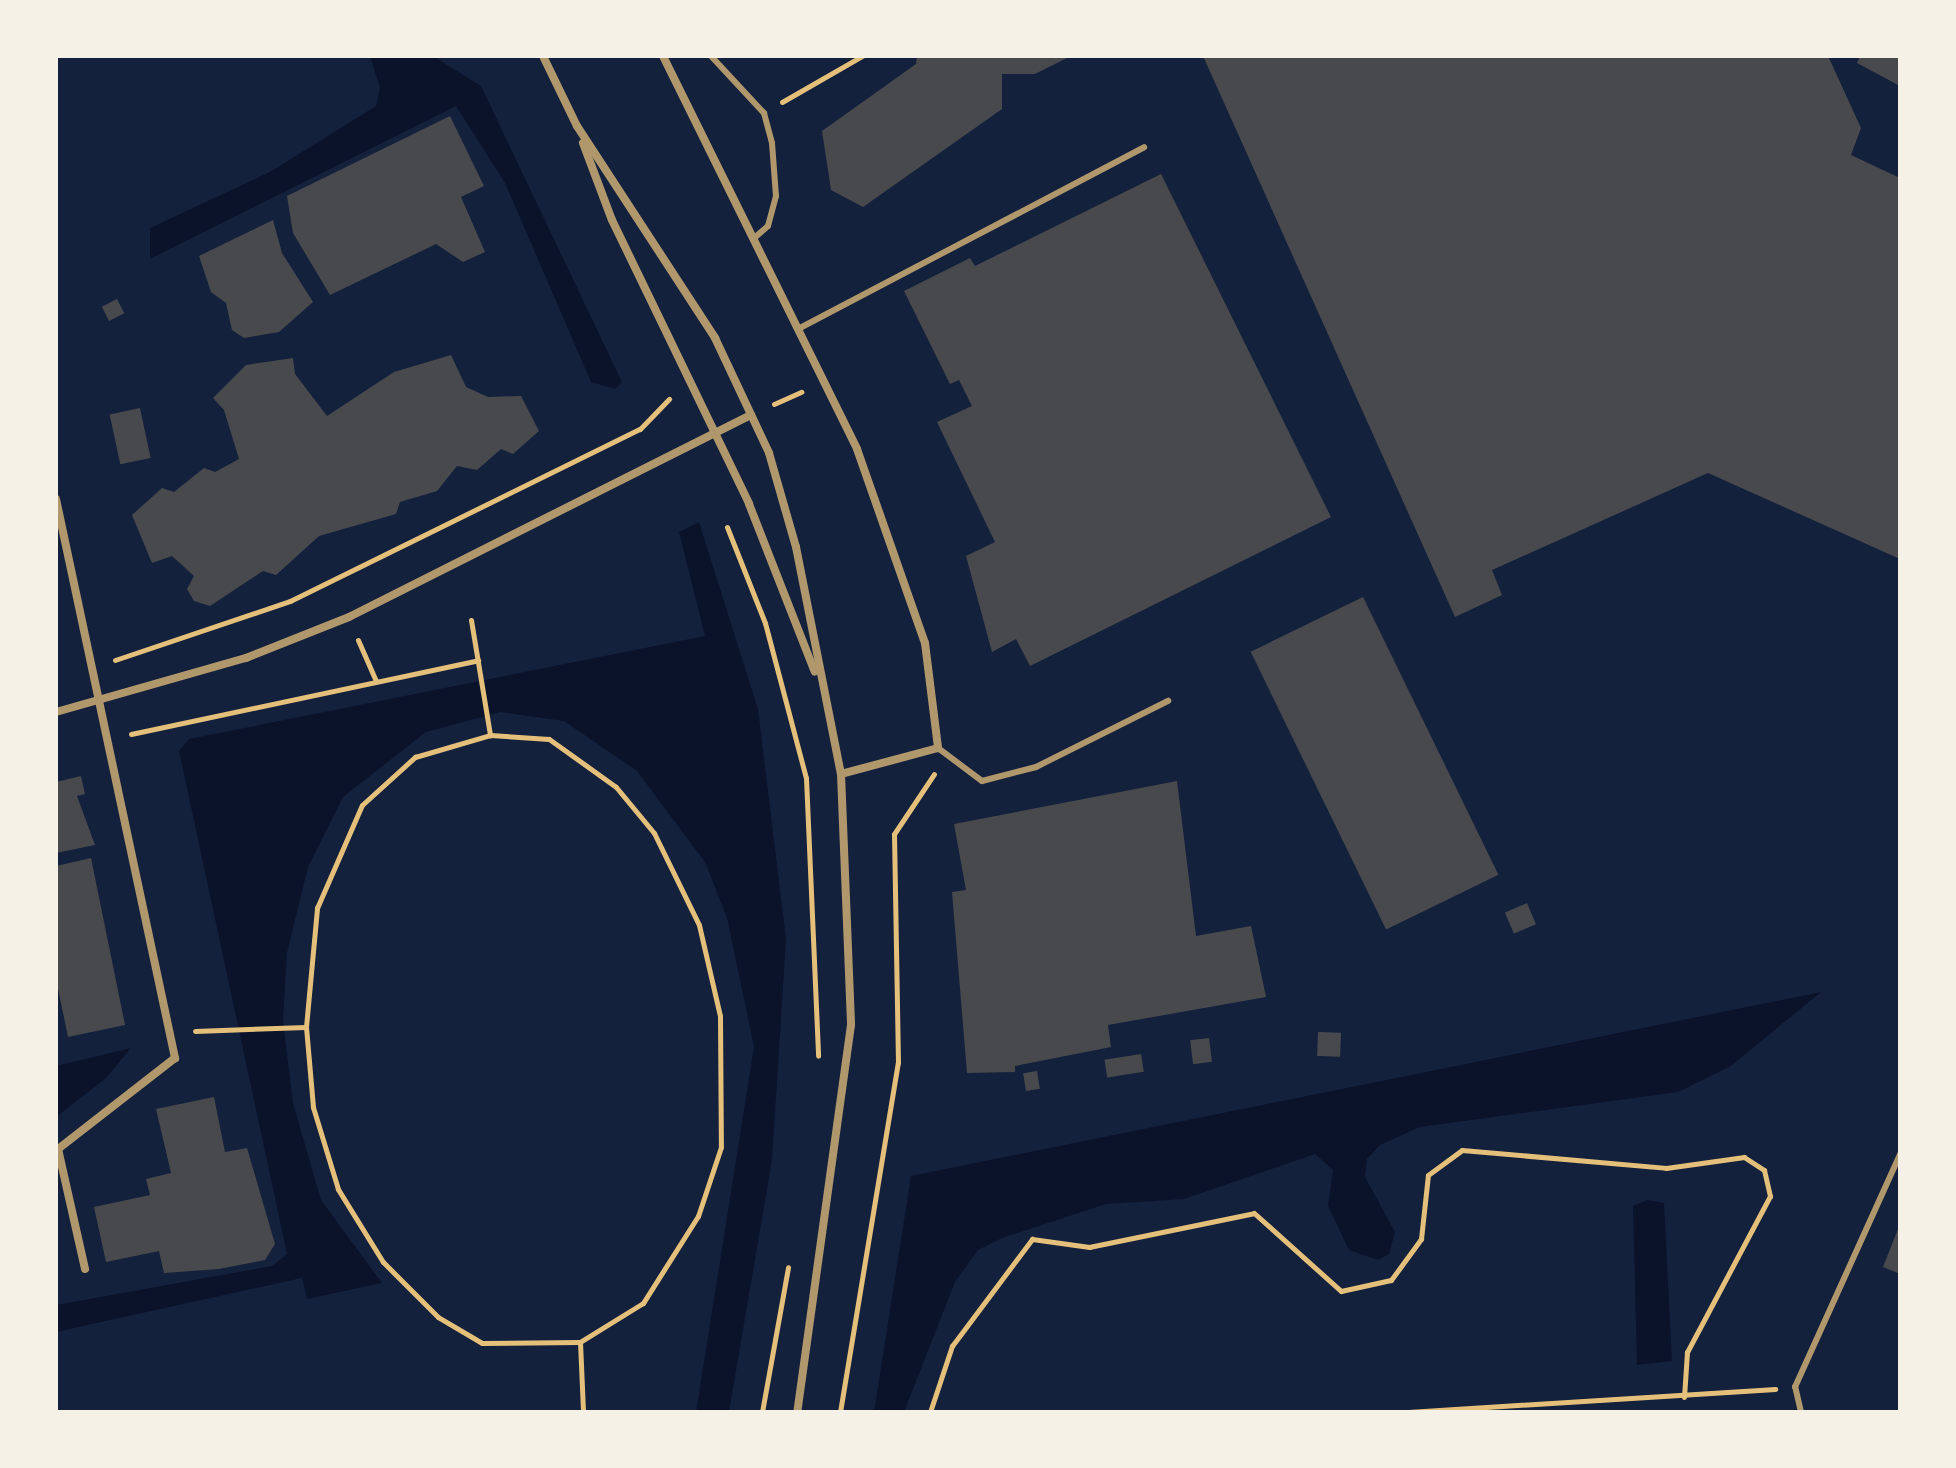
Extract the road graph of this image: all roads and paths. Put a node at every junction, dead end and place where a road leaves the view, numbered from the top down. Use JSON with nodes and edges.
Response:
{"nodes":[{"id":1,"x":543,"y":56,"type":"edge"},
{"id":2,"x":663,"y":56,"type":"edge"},
{"id":3,"x":711,"y":56,"type":"edge"},
{"id":4,"x":862,"y":56,"type":"edge"},
{"id":5,"x":764,"y":113,"type":"junction"},
{"id":6,"x":577,"y":126,"type":"junction"},
{"id":7,"x":1144,"y":147,"type":"dead end"},
{"id":8,"x":753,"y":239,"type":"junction"},
{"id":9,"x":798,"y":329,"type":"junction"},
{"id":10,"x":824,"y":381,"type":"junction"},
{"id":11,"x":666,"y":386,"type":"dead end"},
{"id":12,"x":751,"y":415,"type":"junction"},
{"id":13,"x":715,"y":431,"type":"junction"},
{"id":14,"x":56,"y":499,"type":"edge"},
{"id":15,"x":725,"y":521,"type":"dead end"},
{"id":16,"x":471,"y":620,"type":"dead end"},
{"id":17,"x":479,"y":663,"type":"junction"},
{"id":18,"x":91,"y":666,"type":"junction"},
{"id":19,"x":821,"y":688,"type":"junction"},
{"id":20,"x":1168,"y":701,"type":"dead end"},
{"id":21,"x":98,"y":704,"type":"junction"},
{"id":22,"x":56,"y":712,"type":"edge"},
{"id":23,"x":490,"y":735,"type":"junction"},
{"id":24,"x":106,"y":740,"type":"junction"},
{"id":25,"x":938,"y":748,"type":"junction"},
{"id":26,"x":841,"y":774,"type":"junction"},
{"id":27,"x":306,"y":1027,"type":"junction"},
{"id":28,"x":213,"y":1028,"type":"dead end"},
{"id":29,"x":819,"y":1070,"type":"dead end"},
{"id":30,"x":1900,"y":1154,"type":"edge"},
{"id":31,"x":790,"y":1255,"type":"dead end"},
{"id":32,"x":85,"y":1269,"type":"dead end"},
{"id":33,"x":580,"y":1342,"type":"junction"},
{"id":34,"x":1795,"y":1387,"type":"junction"},
{"id":35,"x":1684,"y":1397,"type":"junction"},
{"id":36,"x":583,"y":1412,"type":"edge"},
{"id":37,"x":762,"y":1412,"type":"edge"},
{"id":38,"x":797,"y":1412,"type":"edge"},
{"id":39,"x":840,"y":1412,"type":"edge"},
{"id":40,"x":930,"y":1412,"type":"edge"},
{"id":41,"x":1408,"y":1412,"type":"edge"},
{"id":42,"x":1801,"y":1412,"type":"edge"}],
"edges":[{"from":1,"to":6,"type":"street"},
{"from":2,"to":8,"type":"street"},
{"from":3,"to":5,"type":"lane"},
{"from":4,"to":5,"type":"path"},
{"from":5,"to":8,"type":"lane"},
{"from":6,"to":12,"type":"street"},
{"from":6,"to":13,"type":"street"},
{"from":7,"to":9,"type":"lane"},
{"from":8,"to":9,"type":"street"},
{"from":9,"to":10,"type":"street"},
{"from":10,"to":12,"type":"path"},
{"from":10,"to":25,"type":"street"},
{"from":11,"to":18,"type":"path"},
{"from":12,"to":13,"type":"street"},
{"from":12,"to":19,"type":"street"},
{"from":13,"to":19,"type":"street"},
{"from":13,"to":21,"type":"street"},
{"from":14,"to":18,"type":"street"},
{"from":15,"to":29,"type":"path"},
{"from":16,"to":17,"type":"path"},
{"from":17,"to":23,"type":"path"},
{"from":17,"to":24,"type":"path"},
{"from":18,"to":21,"type":"street"},
{"from":19,"to":26,"type":"street"},
{"from":20,"to":25,"type":"lane"},
{"from":21,"to":22,"type":"street"},
{"from":21,"to":24,"type":"street"},
{"from":23,"to":27,"type":"path"},
{"from":23,"to":33,"type":"path"},
{"from":24,"to":32,"type":"street"},
{"from":25,"to":26,"type":"street"},
{"from":25,"to":39,"type":"path"},
{"from":26,"to":38,"type":"street"},
{"from":27,"to":28,"type":"path"},
{"from":27,"to":33,"type":"path"},
{"from":30,"to":34,"type":"lane"},
{"from":31,"to":37,"type":"path"},
{"from":33,"to":36,"type":"path"},
{"from":34,"to":35,"type":"path"},
{"from":34,"to":42,"type":"lane"},
{"from":35,"to":40,"type":"path"},
{"from":35,"to":41,"type":"path"}]}
